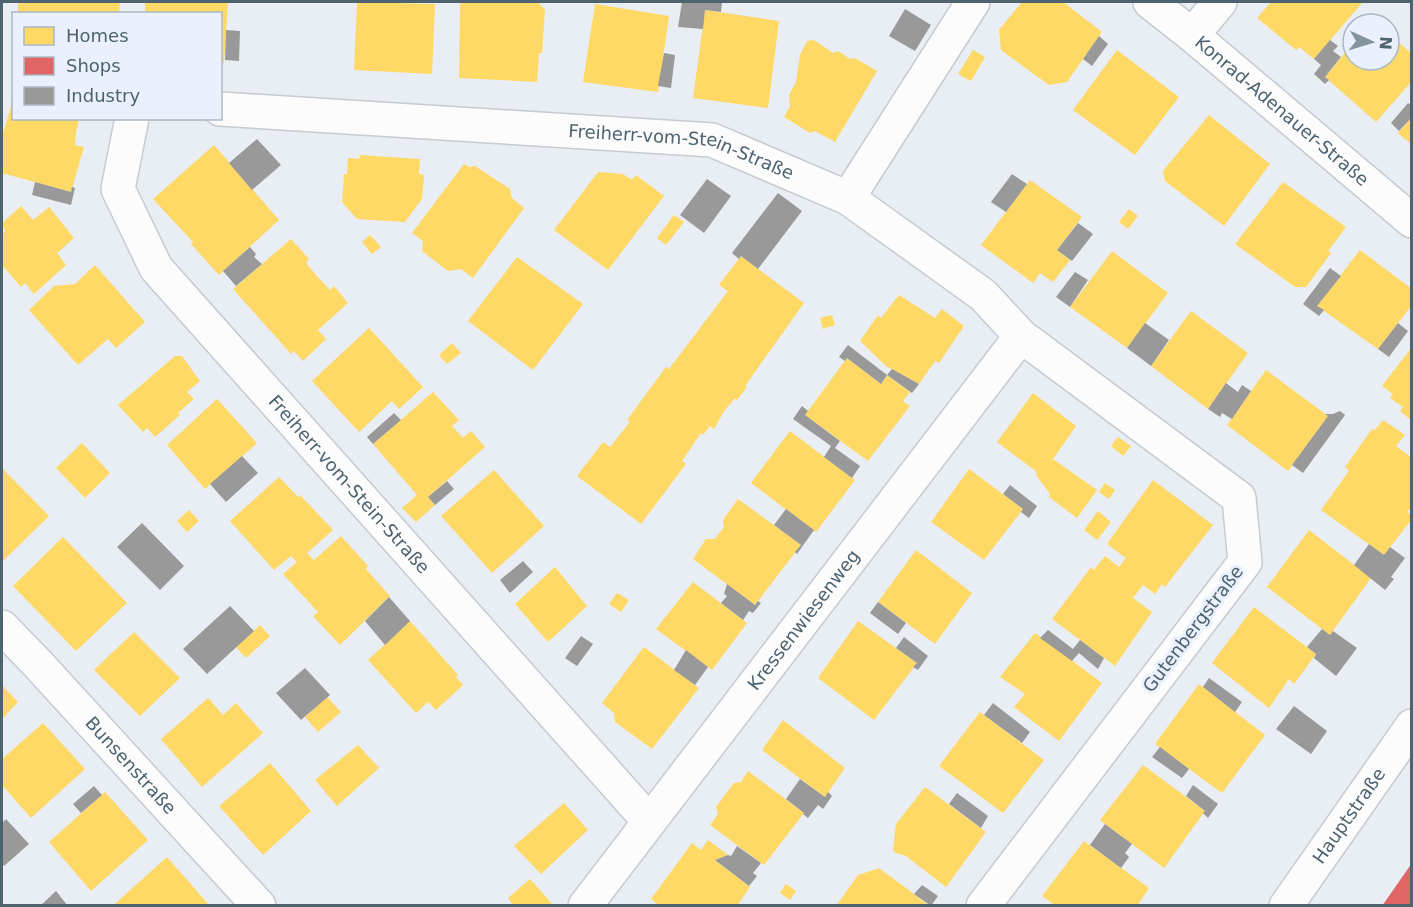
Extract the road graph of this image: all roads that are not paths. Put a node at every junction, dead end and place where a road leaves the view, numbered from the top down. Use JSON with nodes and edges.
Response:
{"nodes":[{"id":1,"x":973,"y":2,"type":"edge"},
{"id":2,"x":1150,"y":2,"type":"edge"},
{"id":3,"x":1220,"y":2,"type":"edge"},
{"id":4,"x":1192,"y":35,"type":"junction"},
{"id":5,"x":222,"y":109,"type":"edge"},
{"id":6,"x":132,"y":120,"type":"edge"},
{"id":7,"x":848,"y":198,"type":"junction"},
{"id":8,"x":1412,"y":221,"type":"edge"},
{"id":9,"x":1021,"y":336,"type":"junction"},
{"id":10,"x":2,"y":627,"type":"edge"},
{"id":11,"x":1412,"y":726,"type":"edge"},
{"id":12,"x":649,"y":821,"type":"junction"},
{"id":13,"x":259,"y":906,"type":"edge"},
{"id":14,"x":585,"y":906,"type":"edge"},
{"id":15,"x":983,"y":906,"type":"edge"},
{"id":16,"x":1286,"y":906,"type":"edge"}],
"edges":[{"from":1,"to":7,"type":"street"},
{"from":2,"to":4,"type":"street","name":"Konrad-Adenauer-Straße"},
{"from":3,"to":4,"type":"street"},
{"from":4,"to":8,"type":"street","name":"Konrad-Adenauer-Straße"},
{"from":5,"to":7,"type":"street","name":"Freiherr-vom-Stein-Straße"},
{"from":6,"to":12,"type":"street","name":"Freiherr-vom-Stein-Straße"},
{"from":7,"to":9,"type":"street","name":"Freiherr-vom-Stein-Straße"},
{"from":9,"to":12,"type":"street","name":"Kressenwiesenweg"},
{"from":9,"to":15,"type":"street","name":"Gutenbergstraße"},
{"from":10,"to":13,"type":"street","name":"Bunsenstraße"},
{"from":11,"to":16,"type":"street","name":"Hauptstraße"},
{"from":12,"to":14,"type":"street","name":"Kressenwiesenweg"}]}
